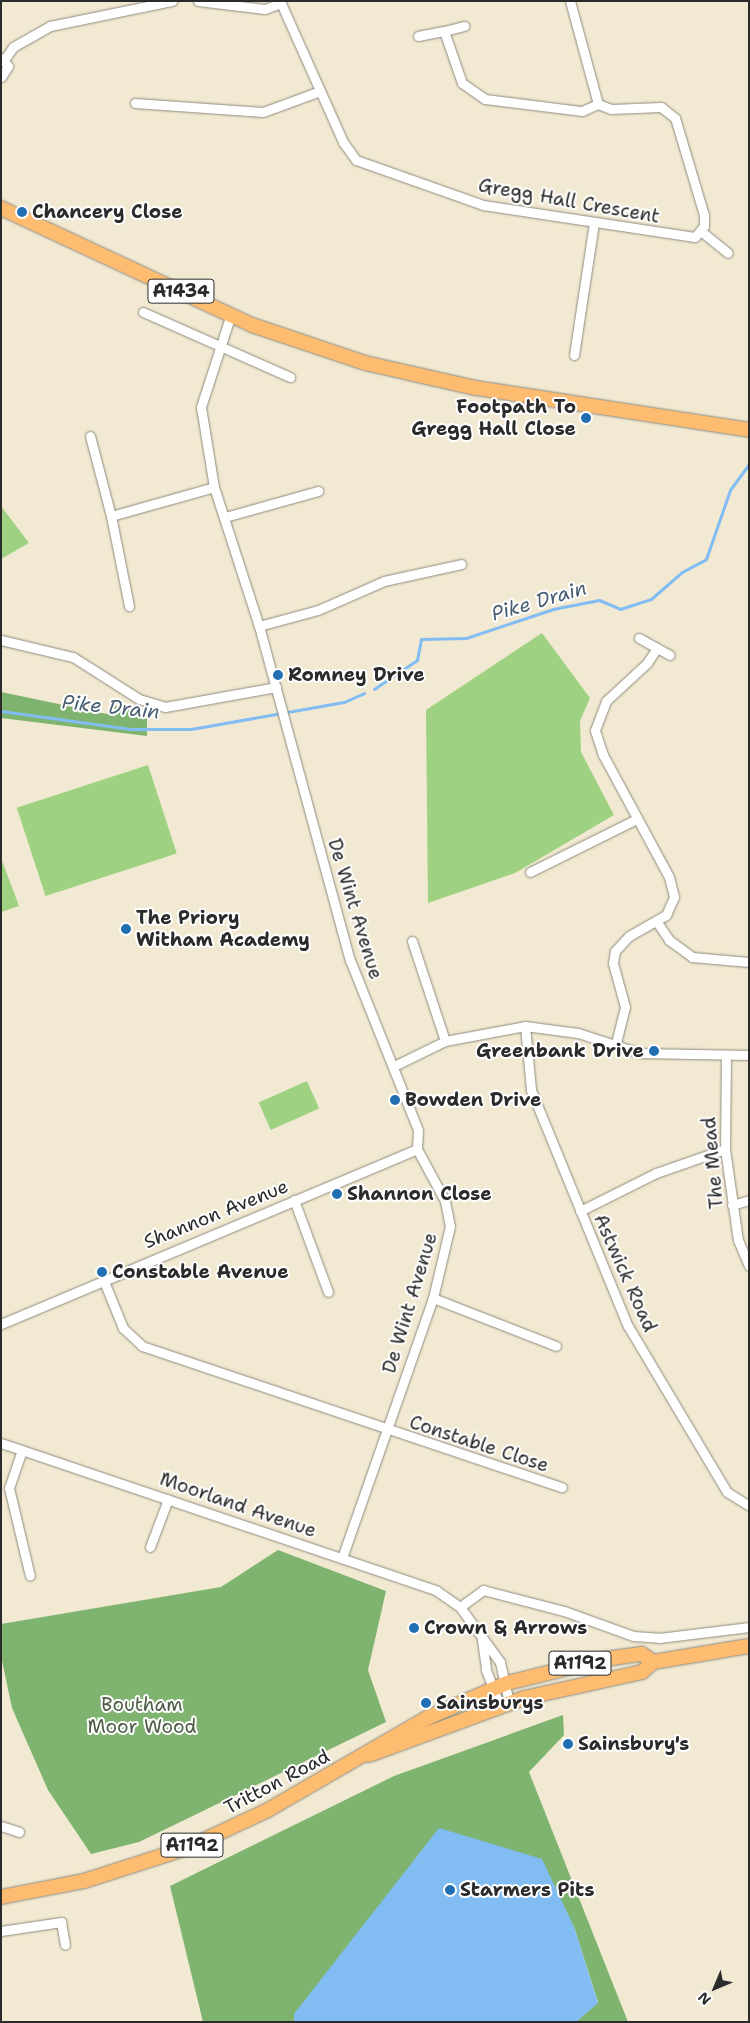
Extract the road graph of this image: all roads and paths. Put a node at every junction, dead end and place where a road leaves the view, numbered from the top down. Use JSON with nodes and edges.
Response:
{"nodes":[{"id":1,"x":172,"y":1,"type":"edge"},
{"id":2,"x":198,"y":1,"type":"edge"},
{"id":3,"x":570,"y":1,"type":"edge"},
{"id":4,"x":280,"y":2,"type":"edge"},
{"id":5,"x":464,"y":26,"type":"dead end"},
{"id":6,"x":444,"y":31,"type":"junction"},
{"id":7,"x":418,"y":36,"type":"dead end"},
{"id":8,"x":3,"y":59,"type":"edge"},
{"id":9,"x":1,"y":77,"type":"edge"},
{"id":10,"x":320,"y":90,"type":"junction"},
{"id":11,"x":136,"y":103,"type":"dead end"},
{"id":12,"x":598,"y":104,"type":"junction"},
{"id":13,"x":1,"y":208,"type":"edge"},
{"id":14,"x":594,"y":223,"type":"junction"},
{"id":15,"x":702,"y":232,"type":"junction"},
{"id":16,"x":728,"y":253,"type":"dead end"},
{"id":17,"x":144,"y":312,"type":"dead end"},
{"id":18,"x":231,"y":314,"type":"junction"},
{"id":19,"x":221,"y":346,"type":"junction"},
{"id":20,"x":574,"y":355,"type":"dead end"},
{"id":21,"x":290,"y":376,"type":"dead end"},
{"id":22,"x":749,"y":430,"type":"edge"},
{"id":23,"x":90,"y":436,"type":"dead end"},
{"id":24,"x":214,"y":487,"type":"junction"},
{"id":25,"x":318,"y":491,"type":"dead end"},
{"id":26,"x":111,"y":516,"type":"junction"},
{"id":27,"x":226,"y":517,"type":"junction"},
{"id":28,"x":461,"y":564,"type":"dead end"},
{"id":29,"x":129,"y":606,"type":"dead end"},
{"id":30,"x":259,"y":626,"type":"junction"},
{"id":31,"x":639,"y":638,"type":"dead end"},
{"id":32,"x":1,"y":640,"type":"edge"},
{"id":33,"x":657,"y":648,"type":"junction"},
{"id":34,"x":670,"y":654,"type":"dead end"},
{"id":35,"x":277,"y":692,"type":"junction"},
{"id":36,"x":637,"y":819,"type":"junction"},
{"id":37,"x":530,"y":872,"type":"dead end"},
{"id":38,"x":657,"y":922,"type":"junction"},
{"id":39,"x":412,"y":941,"type":"dead end"},
{"id":40,"x":749,"y":962,"type":"edge"},
{"id":41,"x":525,"y":1026,"type":"junction"},
{"id":42,"x":445,"y":1041,"type":"junction"},
{"id":43,"x":616,"y":1043,"type":"junction"},
{"id":44,"x":726,"y":1055,"type":"junction"},
{"id":45,"x":749,"y":1055,"type":"edge"},
{"id":46,"x":394,"y":1066,"type":"junction"},
{"id":47,"x":417,"y":1149,"type":"junction"},
{"id":48,"x":725,"y":1149,"type":"junction"},
{"id":49,"x":294,"y":1200,"type":"junction"},
{"id":50,"x":749,"y":1200,"type":"edge"},
{"id":51,"x":732,"y":1206,"type":"junction"},
{"id":52,"x":580,"y":1212,"type":"junction"},
{"id":53,"x":749,"y":1266,"type":"edge"},
{"id":54,"x":103,"y":1279,"type":"junction"},
{"id":55,"x":328,"y":1292,"type":"dead end"},
{"id":56,"x":433,"y":1298,"type":"junction"},
{"id":57,"x":1,"y":1324,"type":"edge"},
{"id":58,"x":556,"y":1346,"type":"dead end"},
{"id":59,"x":386,"y":1431,"type":"junction"},
{"id":60,"x":1,"y":1443,"type":"edge"},
{"id":61,"x":22,"y":1450,"type":"junction"},
{"id":62,"x":562,"y":1487,"type":"dead end"},
{"id":63,"x":168,"y":1499,"type":"junction"},
{"id":64,"x":749,"y":1506,"type":"edge"},
{"id":65,"x":150,"y":1547,"type":"dead end"},
{"id":66,"x":342,"y":1558,"type":"junction"},
{"id":67,"x":30,"y":1576,"type":"dead end"},
{"id":68,"x":460,"y":1607,"type":"junction"},
{"id":69,"x":749,"y":1627,"type":"edge"},
{"id":70,"x":482,"y":1640,"type":"junction"},
{"id":71,"x":749,"y":1646,"type":"edge"},
{"id":72,"x":654,"y":1662,"type":"junction"},
{"id":73,"x":543,"y":1671,"type":"junction"},
{"id":74,"x":607,"y":1682,"type":"junction"},
{"id":75,"x":506,"y":1683,"type":"junction"},
{"id":76,"x":492,"y":1688,"type":"junction"},
{"id":77,"x":505,"y":1705,"type":"junction"},
{"id":78,"x":368,"y":1756,"type":"junction"},
{"id":79,"x":1,"y":1826,"type":"edge"},
{"id":80,"x":19,"y":1832,"type":"dead end"},
{"id":81,"x":1,"y":1897,"type":"edge"},
{"id":82,"x":1,"y":1931,"type":"edge"},
{"id":83,"x":65,"y":1945,"type":"dead end"}],
"edges":[{"from":1,"to":8,"type":"street"},
{"from":2,"to":4,"type":"street"},
{"from":3,"to":12,"type":"street"},
{"from":4,"to":10,"type":"street","name":"Gregg Hall Crescent"},
{"from":5,"to":6,"type":"street"},
{"from":6,"to":7,"type":"street"},
{"from":6,"to":12,"type":"street"},
{"from":8,"to":9,"type":"street"},
{"from":10,"to":11,"type":"street"},
{"from":10,"to":14,"type":"street","name":"Gregg Hall Crescent"},
{"from":12,"to":15,"type":"street"},
{"from":13,"to":18,"type":"main road","number":"A1434"},
{"from":14,"to":15,"type":"street","name":"Gregg Hall Crescent"},
{"from":14,"to":20,"type":"street"},
{"from":15,"to":16,"type":"street"},
{"from":17,"to":19,"type":"street"},
{"from":18,"to":19,"type":"street","name":"De Wint Avenue"},
{"from":18,"to":22,"type":"main road","number":"A1434"},
{"from":19,"to":21,"type":"street"},
{"from":19,"to":24,"type":"street","name":"De Wint Avenue"},
{"from":23,"to":26,"type":"street"},
{"from":24,"to":26,"type":"street"},
{"from":24,"to":27,"type":"street","name":"De Wint Avenue"},
{"from":25,"to":27,"type":"street"},
{"from":26,"to":29,"type":"street"},
{"from":27,"to":30,"type":"street","name":"De Wint Avenue"},
{"from":28,"to":30,"type":"street"},
{"from":30,"to":35,"type":"street","name":"De Wint Avenue"},
{"from":31,"to":33,"type":"street"},
{"from":32,"to":35,"type":"street"},
{"from":33,"to":34,"type":"street"},
{"from":33,"to":36,"type":"street"},
{"from":35,"to":46,"type":"street","name":"De Wint Avenue"},
{"from":36,"to":37,"type":"street"},
{"from":36,"to":38,"type":"street"},
{"from":38,"to":40,"type":"street"},
{"from":38,"to":43,"type":"street"},
{"from":39,"to":42,"type":"street"},
{"from":41,"to":42,"type":"street"},
{"from":41,"to":43,"type":"street"},
{"from":41,"to":52,"type":"street","name":"Astwick Road"},
{"from":42,"to":46,"type":"street"},
{"from":43,"to":44,"type":"street"},
{"from":44,"to":45,"type":"street"},
{"from":44,"to":48,"type":"street","name":"The Mead"},
{"from":46,"to":47,"type":"street","name":"De Wint Avenue"},
{"from":47,"to":49,"type":"street","name":"Shannon Avenue"},
{"from":47,"to":56,"type":"street","name":"De Wint Avenue"},
{"from":48,"to":51,"type":"street","name":"The Mead"},
{"from":48,"to":52,"type":"street"},
{"from":49,"to":54,"type":"street","name":"Shannon Avenue"},
{"from":49,"to":55,"type":"street"},
{"from":50,"to":51,"type":"street"},
{"from":51,"to":53,"type":"street","name":"The Mead"},
{"from":52,"to":64,"type":"street","name":"Astwick Road"},
{"from":54,"to":57,"type":"street","name":"Shannon Avenue"},
{"from":54,"to":59,"type":"street"},
{"from":56,"to":58,"type":"street"},
{"from":56,"to":59,"type":"street","name":"De Wint Avenue"},
{"from":59,"to":62,"type":"street","name":"Constable Close"},
{"from":59,"to":66,"type":"street","name":"De Wint Avenue"},
{"from":60,"to":61,"type":"street","name":"Moorland Avenue"},
{"from":61,"to":63,"type":"street","name":"Moorland Avenue"},
{"from":61,"to":67,"type":"street"},
{"from":63,"to":65,"type":"street"},
{"from":63,"to":66,"type":"street","name":"Moorland Avenue"},
{"from":66,"to":68,"type":"street","name":"Moorland Avenue"},
{"from":68,"to":69,"type":"street"},
{"from":68,"to":70,"type":"street","name":"Moorland Avenue"},
{"from":70,"to":75,"type":"street","name":"Moorland Avenue"},
{"from":70,"to":76,"type":"street"},
{"from":71,"to":72,"type":"main road","name":"Tritton Road","number":"A1192"},
{"from":72,"to":73,"type":"main road","name":"Tritton Road","number":"A1192"},
{"from":72,"to":74,"type":"main road","name":"Tritton Road","number":"A1192"},
{"from":73,"to":74,"type":"main road"},
{"from":73,"to":75,"type":"main road","name":"Tritton Road","number":"A1192"},
{"from":74,"to":77,"type":"main road","name":"Tritton Road","number":"A1192"},
{"from":75,"to":76,"type":"main road","name":"Tritton Road","number":"A1192"},
{"from":75,"to":77,"type":"street","name":"Moorland Avenue"},
{"from":76,"to":77,"type":"street"},
{"from":76,"to":78,"type":"main road","name":"Tritton Road","number":"A1192"},
{"from":77,"to":78,"type":"main road","name":"Tritton Road","number":"A1192"},
{"from":78,"to":81,"type":"main road","name":"Tritton Road","number":"A1192"},
{"from":79,"to":80,"type":"street"},
{"from":82,"to":83,"type":"street"}]}
